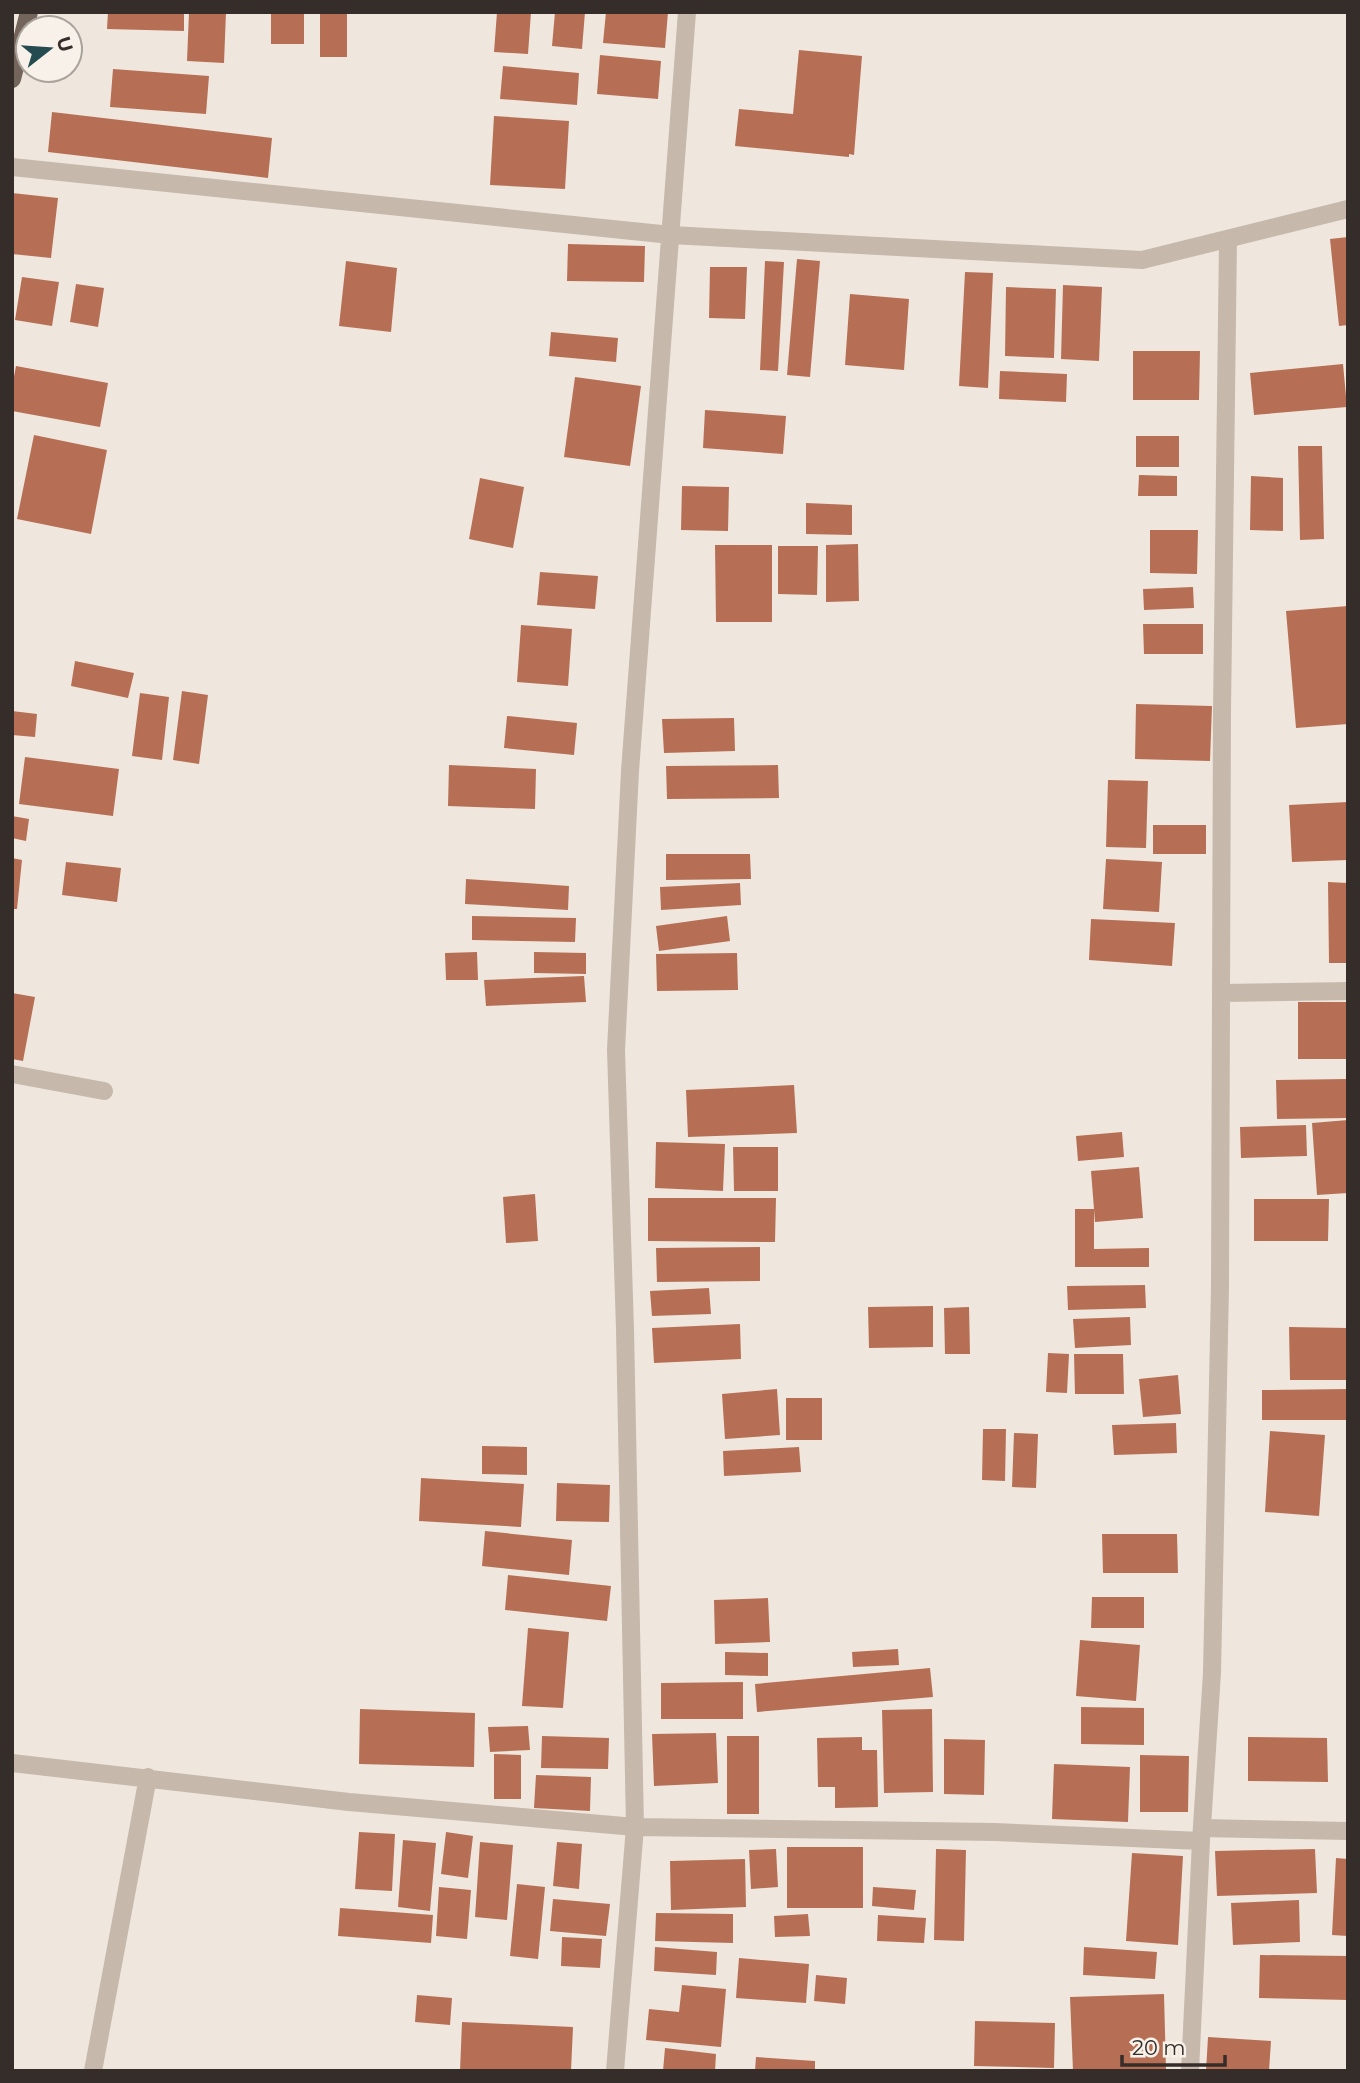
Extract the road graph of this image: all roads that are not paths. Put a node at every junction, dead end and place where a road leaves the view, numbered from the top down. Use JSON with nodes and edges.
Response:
{"nodes":[{"id":1,"x":29,"y":12,"type":"edge"},
{"id":2,"x":687,"y":12,"type":"edge"},
{"id":3,"x":12,"y":79,"type":"edge"},
{"id":4,"x":12,"y":167,"type":"edge"},
{"id":5,"x":1348,"y":209,"type":"edge"},
{"id":6,"x":671,"y":235,"type":"junction"},
{"id":7,"x":1228,"y":239,"type":"junction"},
{"id":8,"x":1348,"y":991,"type":"edge"},
{"id":9,"x":1222,"y":993,"type":"junction"},
{"id":10,"x":12,"y":1074,"type":"edge"},
{"id":11,"x":104,"y":1091,"type":"dead end"},
{"id":12,"x":12,"y":1763,"type":"edge"},
{"id":13,"x":148,"y":1777,"type":"junction"},
{"id":14,"x":635,"y":1827,"type":"junction"},
{"id":15,"x":1348,"y":1831,"type":"edge"},
{"id":16,"x":1201,"y":1834,"type":"junction"},
{"id":17,"x":93,"y":2071,"type":"edge"},
{"id":18,"x":615,"y":2071,"type":"edge"},
{"id":19,"x":1191,"y":2071,"type":"edge"}],
"edges":[{"from":1,"to":3,"type":"main road"},
{"from":2,"to":6,"type":"street"},
{"from":4,"to":6,"type":"street"},
{"from":5,"to":7,"type":"street"},
{"from":6,"to":7,"type":"street"},
{"from":6,"to":14,"type":"street"},
{"from":7,"to":9,"type":"street"},
{"from":8,"to":9,"type":"street"},
{"from":9,"to":16,"type":"street"},
{"from":10,"to":11,"type":"street"},
{"from":12,"to":13,"type":"street"},
{"from":13,"to":14,"type":"street"},
{"from":13,"to":17,"type":"street"},
{"from":14,"to":16,"type":"street"},
{"from":14,"to":18,"type":"street"},
{"from":15,"to":16,"type":"street"},
{"from":16,"to":19,"type":"street"}]}
